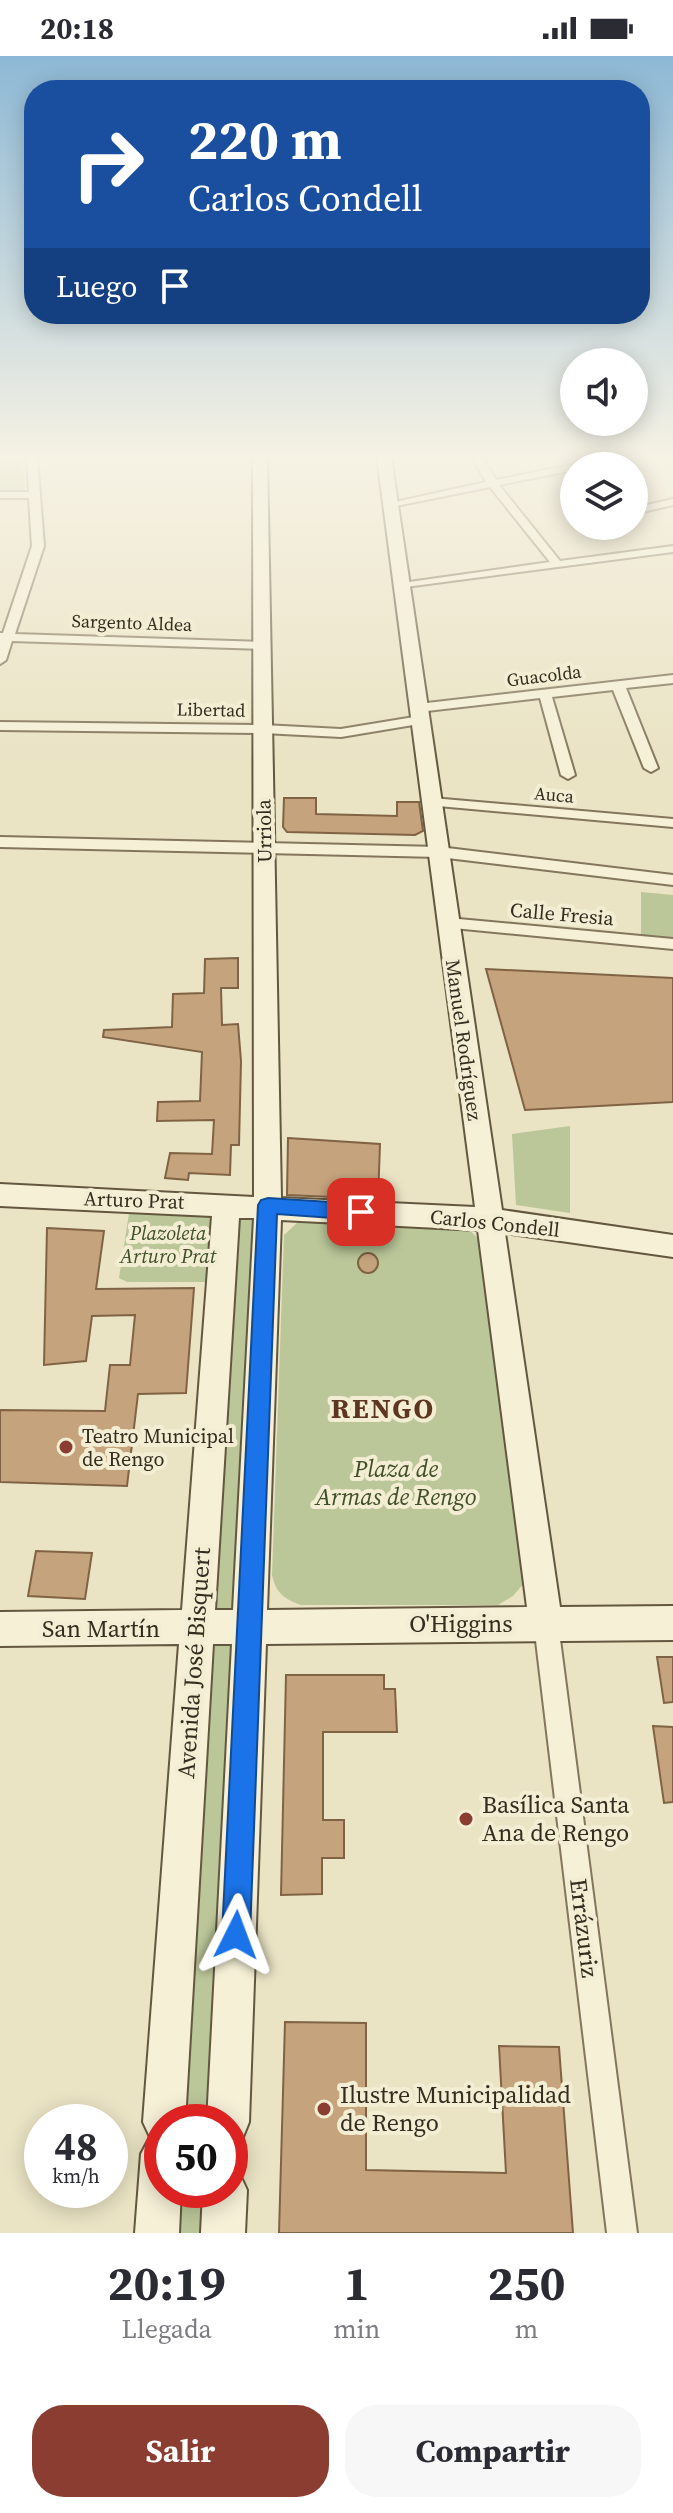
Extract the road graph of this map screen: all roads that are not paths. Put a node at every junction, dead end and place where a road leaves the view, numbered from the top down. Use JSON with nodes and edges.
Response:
{"nodes":[{"id":1,"x":33,"y":559,"type":"edge"},
{"id":2,"x":261,"y":559,"type":"edge"},
{"id":3,"x":398,"y":559,"type":"edge"},
{"id":4,"x":552,"y":559,"type":"edge"},
{"id":5,"x":593,"y":559,"type":"edge"},
{"id":6,"x":556,"y":563,"type":"junction"},
{"id":7,"x":402,"y":586,"type":"junction"},
{"id":8,"x":4,"y":637,"type":"edge"},
{"id":9,"x":262,"y":646,"type":"junction"},
{"id":10,"x":0,"y":660,"type":"edge"},
{"id":11,"x":673,"y":679,"type":"edge"},
{"id":12,"x":618,"y":685,"type":"junction"},
{"id":13,"x":545,"y":694,"type":"junction"},
{"id":14,"x":419,"y":714,"type":"junction"},
{"id":15,"x":0,"y":726,"type":"edge"},
{"id":16,"x":263,"y":729,"type":"junction"},
{"id":17,"x":651,"y":768,"type":"dead end"},
{"id":18,"x":568,"y":775,"type":"dead end"},
{"id":19,"x":432,"y":802,"type":"junction"},
{"id":20,"x":673,"y":823,"type":"edge"},
{"id":21,"x":0,"y":842,"type":"edge"},
{"id":22,"x":264,"y":847,"type":"junction"},
{"id":23,"x":439,"y":852,"type":"junction"},
{"id":24,"x":673,"y":880,"type":"edge"},
{"id":25,"x":448,"y":923,"type":"junction"},
{"id":26,"x":673,"y":944,"type":"edge"},
{"id":27,"x":0,"y":1195,"type":"edge"},
{"id":28,"x":226,"y":1204,"type":"junction"},
{"id":29,"x":268,"y":1205,"type":"junction"},
{"id":30,"x":488,"y":1219,"type":"junction"},
{"id":31,"x":673,"y":1246,"type":"edge"},
{"id":32,"x":673,"y":1623,"type":"edge"},
{"id":33,"x":546,"y":1624,"type":"junction"},
{"id":34,"x":249,"y":1625,"type":"junction"},
{"id":35,"x":0,"y":1629,"type":"edge"},
{"id":36,"x":196,"y":1629,"type":"junction"},
{"id":37,"x":165,"y":2104,"type":"edge"},
{"id":38,"x":229,"y":2104,"type":"edge"},
{"id":39,"x":159,"y":2208,"type":"edge"},
{"id":40,"x":224,"y":2208,"type":"edge"},
{"id":41,"x":157,"y":2233,"type":"edge"},
{"id":42,"x":223,"y":2233,"type":"edge"},
{"id":43,"x":622,"y":2233,"type":"edge"}],
"edges":[{"from":1,"to":8,"type":"street"},
{"from":2,"to":9,"type":"main road","name":"Urriola"},
{"from":3,"to":7,"type":"main road","name":"Manuel Rodríguez"},
{"from":4,"to":6,"type":"street"},
{"from":5,"to":6,"type":"street"},
{"from":6,"to":7,"type":"street"},
{"from":7,"to":14,"type":"main road","name":"Manuel Rodríguez"},
{"from":8,"to":9,"type":"street","name":"Sargento Aldea"},
{"from":8,"to":10,"type":"street"},
{"from":9,"to":16,"type":"main road","name":"Urriola"},
{"from":11,"to":12,"type":"street","name":"Guacolda"},
{"from":12,"to":13,"type":"street","name":"Guacolda"},
{"from":12,"to":17,"type":"street"},
{"from":13,"to":14,"type":"street","name":"Guacolda"},
{"from":13,"to":18,"type":"street"},
{"from":14,"to":16,"type":"street","name":"Libertad"},
{"from":14,"to":19,"type":"main road","name":"Manuel Rodríguez"},
{"from":15,"to":16,"type":"street","name":"Libertad"},
{"from":16,"to":22,"type":"main road","name":"Urriola"},
{"from":19,"to":20,"type":"street","name":"Auca"},
{"from":19,"to":23,"type":"main road","name":"Manuel Rodríguez"},
{"from":21,"to":22,"type":"street"},
{"from":22,"to":23,"type":"street"},
{"from":22,"to":29,"type":"main road","name":"Urriola"},
{"from":23,"to":24,"type":"street"},
{"from":23,"to":25,"type":"main road","name":"Manuel Rodríguez"},
{"from":25,"to":26,"type":"street","name":"Calle Fresia"},
{"from":25,"to":30,"type":"main road","name":"Manuel Rodríguez"},
{"from":27,"to":28,"type":"main road","name":"Arturo Prat"},
{"from":28,"to":29,"type":"main road","name":"Arturo Prat"},
{"from":28,"to":36,"type":"main road","name":"Avenida José Bisquert"},
{"from":29,"to":30,"type":"main road","name":"Carlos Condell"},
{"from":29,"to":34,"type":"main road"},
{"from":30,"to":31,"type":"main road","name":"Carlos Condell"},
{"from":30,"to":33,"type":"main road","name":"Manuel Rodríguez"},
{"from":32,"to":33,"type":"main road","name":"O'Higgins"},
{"from":33,"to":34,"type":"main road","name":"O'Higgins"},
{"from":33,"to":43,"type":"street","name":"Errázuriz"},
{"from":34,"to":36,"type":"main road","name":"San Martín"},
{"from":34,"to":38,"type":"main road"},
{"from":35,"to":36,"type":"main road","name":"San Martín"},
{"from":36,"to":37,"type":"main road","name":"Avenida José Bisquert"},
{"from":39,"to":41,"type":"main road"},
{"from":40,"to":42,"type":"main road"}]}
